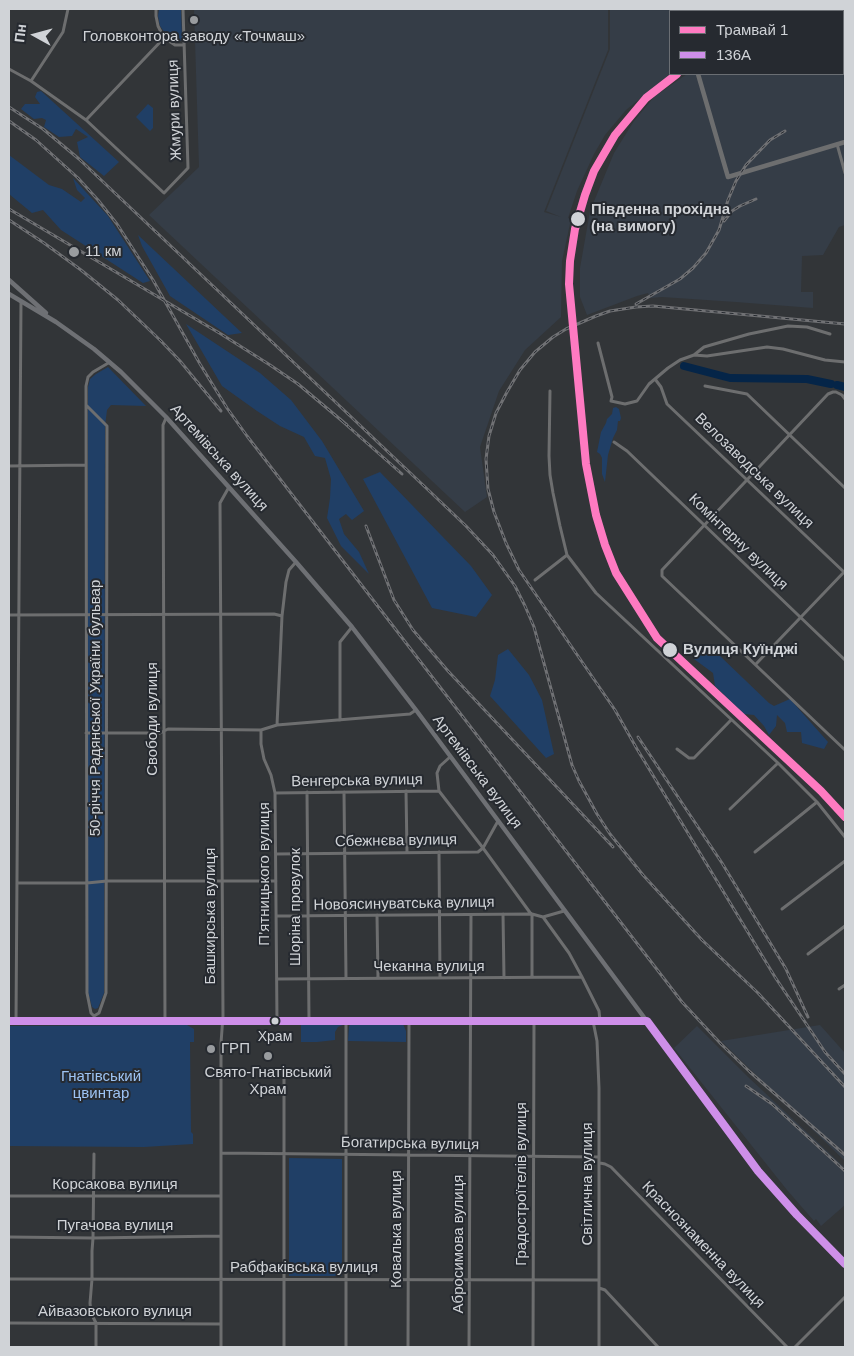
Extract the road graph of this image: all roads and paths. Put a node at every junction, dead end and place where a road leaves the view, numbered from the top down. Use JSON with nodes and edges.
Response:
{"nodes":[{"id":1,"x":68,"y":9,"type":"edge"},
{"id":2,"x":156,"y":9,"type":"edge"},
{"id":3,"x":183,"y":9,"type":"edge"},
{"id":4,"x":164,"y":38,"type":"junction"},
{"id":5,"x":184,"y":45,"type":"junction"},
{"id":6,"x":9,"y":69,"type":"edge"},
{"id":7,"x":698,"y":75,"type":"edge"},
{"id":8,"x":31,"y":81,"type":"junction"},
{"id":9,"x":86,"y":120,"type":"junction"},
{"id":10,"x":845,"y":142,"type":"edge"},
{"id":11,"x":837,"y":144,"type":"junction"},
{"id":12,"x":845,"y":173,"type":"edge"},
{"id":13,"x":9,"y":280,"type":"edge"},
{"id":14,"x":9,"y":294,"type":"edge"},
{"id":15,"x":21,"y":300,"type":"junction"},
{"id":16,"x":56,"y":322,"type":"junction"},
{"id":17,"x":830,"y":334,"type":"dead end"},
{"id":18,"x":598,"y":343,"type":"dead end"},
{"id":19,"x":694,"y":355,"type":"junction"},
{"id":20,"x":110,"y":362,"type":"junction"},
{"id":21,"x":845,"y":362,"type":"edge"},
{"id":22,"x":655,"y":379,"type":"junction"},
{"id":23,"x":705,"y":386,"type":"dead end"},
{"id":24,"x":550,"y":391,"type":"dead end"},
{"id":25,"x":845,"y":399,"type":"edge"},
{"id":26,"x":86,"y":405,"type":"junction"},
{"id":27,"x":166,"y":418,"type":"junction"},
{"id":28,"x":789,"y":435,"type":"junction"},
{"id":29,"x":614,"y":442,"type":"dead end"},
{"id":30,"x":86,"y":465,"type":"junction"},
{"id":31,"x":9,"y":466,"type":"edge"},
{"id":32,"x":20,"y":466,"type":"junction"},
{"id":33,"x":746,"y":480,"type":"junction"},
{"id":34,"x":229,"y":487,"type":"junction"},
{"id":35,"x":845,"y":488,"type":"edge"},
{"id":36,"x":705,"y":526,"type":"junction"},
{"id":37,"x":567,"y":555,"type":"junction"},
{"id":38,"x":296,"y":562,"type":"junction"},
{"id":39,"x":845,"y":572,"type":"edge"},
{"id":40,"x":535,"y":580,"type":"dead end"},
{"id":41,"x":87,"y":614,"type":"junction"},
{"id":42,"x":107,"y":614,"type":"junction"},
{"id":43,"x":165,"y":614,"type":"junction"},
{"id":44,"x":221,"y":614,"type":"junction"},
{"id":45,"x":9,"y":615,"type":"edge"},
{"id":46,"x":19,"y":615,"type":"junction"},
{"id":47,"x":282,"y":616,"type":"junction"},
{"id":48,"x":801,"y":618,"type":"junction"},
{"id":49,"x":352,"y":627,"type":"junction"},
{"id":50,"x":845,"y":660,"type":"edge"},
{"id":51,"x":756,"y":664,"type":"junction"},
{"id":52,"x":416,"y":710,"type":"junction"},
{"id":53,"x":340,"y":720,"type":"junction"},
{"id":54,"x":731,"y":720,"type":"junction"},
{"id":55,"x":277,"y":725,"type":"junction"},
{"id":56,"x":164,"y":730,"type":"junction"},
{"id":57,"x":221,"y":730,"type":"junction"},
{"id":58,"x":261,"y":730,"type":"junction"},
{"id":59,"x":86,"y":733,"type":"junction"},
{"id":60,"x":107,"y":733,"type":"junction"},
{"id":61,"x":677,"y":748,"type":"dead end"},
{"id":62,"x":845,"y":750,"type":"edge"},
{"id":63,"x":450,"y":757,"type":"junction"},
{"id":64,"x":778,"y":763,"type":"junction"},
{"id":65,"x":406,"y":791,"type":"junction"},
{"id":66,"x":439,"y":791,"type":"junction"},
{"id":67,"x":307,"y":792,"type":"junction"},
{"id":68,"x":344,"y":792,"type":"junction"},
{"id":69,"x":275,"y":793,"type":"junction"},
{"id":70,"x":817,"y":802,"type":"junction"},
{"id":71,"x":730,"y":809,"type":"dead end"},
{"id":72,"x":498,"y":821,"type":"junction"},
{"id":73,"x":845,"y":837,"type":"edge"},
{"id":74,"x":483,"y":848,"type":"junction"},
{"id":75,"x":406,"y":852,"type":"junction"},
{"id":76,"x":439,"y":852,"type":"junction"},
{"id":77,"x":755,"y":852,"type":"dead end"},
{"id":78,"x":307,"y":853,"type":"junction"},
{"id":79,"x":344,"y":853,"type":"junction"},
{"id":80,"x":276,"y":854,"type":"junction"},
{"id":81,"x":845,"y":861,"type":"edge"},
{"id":82,"x":165,"y":880,"type":"junction"},
{"id":83,"x":107,"y":881,"type":"junction"},
{"id":84,"x":222,"y":881,"type":"junction"},
{"id":85,"x":276,"y":881,"type":"junction"},
{"id":86,"x":17,"y":883,"type":"junction"},
{"id":87,"x":87,"y":883,"type":"junction"},
{"id":88,"x":782,"y":909,"type":"dead end"},
{"id":89,"x":564,"y":910,"type":"junction"},
{"id":90,"x":503,"y":914,"type":"junction"},
{"id":91,"x":532,"y":914,"type":"junction"},
{"id":92,"x":377,"y":915,"type":"junction"},
{"id":93,"x":440,"y":915,"type":"junction"},
{"id":94,"x":471,"y":915,"type":"junction"},
{"id":95,"x":276,"y":916,"type":"junction"},
{"id":96,"x":308,"y":916,"type":"junction"},
{"id":97,"x":345,"y":916,"type":"junction"},
{"id":98,"x":543,"y":917,"type":"junction"},
{"id":99,"x":845,"y":926,"type":"edge"},
{"id":100,"x":808,"y":954,"type":"dead end"},
{"id":101,"x":582,"y":977,"type":"junction"},
{"id":102,"x":308,"y":978,"type":"junction"},
{"id":103,"x":346,"y":978,"type":"junction"},
{"id":104,"x":378,"y":978,"type":"junction"},
{"id":105,"x":440,"y":978,"type":"junction"},
{"id":106,"x":472,"y":978,"type":"junction"},
{"id":107,"x":504,"y":978,"type":"junction"},
{"id":108,"x":532,"y":978,"type":"junction"},
{"id":109,"x":277,"y":979,"type":"junction"},
{"id":110,"x":845,"y":985,"type":"edge"},
{"id":111,"x":839,"y":989,"type":"dead end"},
{"id":112,"x":94,"y":1019,"type":"junction"},
{"id":113,"x":9,"y":1021,"type":"edge"},
{"id":114,"x":16,"y":1021,"type":"junction"},
{"id":115,"x":165,"y":1021,"type":"junction"},
{"id":116,"x":277,"y":1021,"type":"junction"},
{"id":117,"x":308,"y":1021,"type":"junction"},
{"id":118,"x":409,"y":1021,"type":"junction"},
{"id":119,"x":471,"y":1021,"type":"junction"},
{"id":120,"x":534,"y":1021,"type":"junction"},
{"id":121,"x":593,"y":1021,"type":"junction"},
{"id":122,"x":600,"y":1021,"type":"junction"},
{"id":123,"x":647,"y":1021,"type":"junction"},
{"id":124,"x":223,"y":1022,"type":"junction"},
{"id":125,"x":346,"y":1022,"type":"junction"},
{"id":126,"x":284,"y":1077,"type":"dead end"},
{"id":127,"x":221,"y":1153,"type":"junction"},
{"id":128,"x":94,"y":1154,"type":"dead end"},
{"id":129,"x":284,"y":1154,"type":"junction"},
{"id":130,"x":346,"y":1154,"type":"junction"},
{"id":131,"x":408,"y":1155,"type":"junction"},
{"id":132,"x":470,"y":1156,"type":"junction"},
{"id":133,"x":533,"y":1156,"type":"junction"},
{"id":134,"x":599,"y":1157,"type":"junction"},
{"id":135,"x":599,"y":1163,"type":"junction"},
{"id":136,"x":9,"y":1196,"type":"edge"},
{"id":137,"x":94,"y":1196,"type":"junction"},
{"id":138,"x":221,"y":1196,"type":"junction"},
{"id":139,"x":221,"y":1236,"type":"junction"},
{"id":140,"x":9,"y":1237,"type":"edge"},
{"id":141,"x":94,"y":1238,"type":"junction"},
{"id":142,"x":845,"y":1264,"type":"edge"},
{"id":143,"x":9,"y":1279,"type":"edge"},
{"id":144,"x":92,"y":1279,"type":"junction"},
{"id":145,"x":220,"y":1279,"type":"junction"},
{"id":146,"x":284,"y":1280,"type":"junction"},
{"id":147,"x":346,"y":1280,"type":"junction"},
{"id":148,"x":408,"y":1280,"type":"junction"},
{"id":149,"x":470,"y":1280,"type":"junction"},
{"id":150,"x":533,"y":1280,"type":"junction"},
{"id":151,"x":599,"y":1280,"type":"junction"},
{"id":152,"x":599,"y":1288,"type":"junction"},
{"id":153,"x":845,"y":1297,"type":"edge"},
{"id":154,"x":96,"y":1323,"type":"junction"},
{"id":155,"x":9,"y":1324,"type":"edge"},
{"id":156,"x":221,"y":1324,"type":"junction"},
{"id":157,"x":96,"y":1347,"type":"edge"},
{"id":158,"x":221,"y":1347,"type":"edge"},
{"id":159,"x":284,"y":1347,"type":"edge"},
{"id":160,"x":346,"y":1347,"type":"edge"},
{"id":161,"x":408,"y":1347,"type":"edge"},
{"id":162,"x":470,"y":1347,"type":"edge"},
{"id":163,"x":533,"y":1347,"type":"edge"},
{"id":164,"x":599,"y":1347,"type":"edge"},
{"id":165,"x":658,"y":1347,"type":"edge"},
{"id":166,"x":787,"y":1347,"type":"edge"},
{"id":167,"x":795,"y":1347,"type":"edge"}],
"edges":[{"from":1,"to":8,"type":"street"},
{"from":2,"to":4,"type":"street","name":"Жмури вулиця"},
{"from":3,"to":5,"type":"street","name":"Жмури вулиця"},
{"from":4,"to":5,"type":"street","name":"Жмури вулиця"},
{"from":4,"to":9,"type":"street"},
{"from":5,"to":9,"type":"street","name":"Жмури вулиця"},
{"from":6,"to":8,"type":"street"},
{"from":7,"to":11,"type":"street"},
{"from":8,"to":9,"type":"street"},
{"from":10,"to":11,"type":"street"},
{"from":11,"to":12,"type":"street"},
{"from":13,"to":16,"type":"main road","name":"Артемівська вулиця"},
{"from":14,"to":15,"type":"main road","name":"Артемівська вулиця"},
{"from":15,"to":16,"type":"main road","name":"Артемівська вулиця"},
{"from":15,"to":32,"type":"street"},
{"from":16,"to":20,"type":"main road","name":"Артемівська вулиця"},
{"from":17,"to":19,"type":"street"},
{"from":18,"to":22,"type":"street"},
{"from":19,"to":21,"type":"street"},
{"from":19,"to":22,"type":"street"},
{"from":20,"to":26,"type":"street","name":"50-річчя Радянської України бульвар"},
{"from":20,"to":27,"type":"main road","name":"Артемівська вулиця"},
{"from":22,"to":33,"type":"street","name":"Велозаводська вулиця"},
{"from":23,"to":28,"type":"street"},
{"from":24,"to":37,"type":"street"},
{"from":25,"to":28,"type":"street"},
{"from":26,"to":30,"type":"street","name":"50-річчя Радянської України бульвар"},
{"from":26,"to":42,"type":"street","name":"50-річчя Радянської України бульвар"},
{"from":27,"to":34,"type":"main road","name":"Артемівська вулиця"},
{"from":27,"to":43,"type":"street","name":"Свободи вулиця"},
{"from":28,"to":33,"type":"street"},
{"from":28,"to":35,"type":"street"},
{"from":29,"to":36,"type":"street","name":"Комінтерну вулиця"},
{"from":30,"to":32,"type":"street"},
{"from":30,"to":41,"type":"street","name":"50-річчя Радянської України бульвар"},
{"from":31,"to":32,"type":"street"},
{"from":32,"to":46,"type":"street"},
{"from":33,"to":36,"type":"street"},
{"from":33,"to":39,"type":"street","name":"Велозаводська вулиця"},
{"from":34,"to":38,"type":"main road","name":"Артемівська вулиця"},
{"from":34,"to":44,"type":"street","name":"Башкирська вулиця"},
{"from":36,"to":48,"type":"street","name":"Комінтерну вулиця"},
{"from":36,"to":51,"type":"street"},
{"from":37,"to":40,"type":"street"},
{"from":37,"to":54,"type":"street"},
{"from":38,"to":47,"type":"street"},
{"from":38,"to":49,"type":"main road","name":"Артемівська вулиця"},
{"from":39,"to":48,"type":"street"},
{"from":41,"to":42,"type":"street"},
{"from":41,"to":46,"type":"street"},
{"from":41,"to":59,"type":"street","name":"50-річчя Радянської України бульвар"},
{"from":42,"to":43,"type":"street"},
{"from":42,"to":60,"type":"street","name":"50-річчя Радянської України бульвар"},
{"from":43,"to":44,"type":"street"},
{"from":43,"to":56,"type":"street","name":"Свободи вулиця"},
{"from":44,"to":47,"type":"street"},
{"from":44,"to":57,"type":"street","name":"Башкирська вулиця"},
{"from":45,"to":46,"type":"street"},
{"from":46,"to":86,"type":"street"},
{"from":47,"to":55,"type":"street"},
{"from":48,"to":50,"type":"street","name":"Комінтерну вулиця"},
{"from":48,"to":51,"type":"street"},
{"from":49,"to":52,"type":"main road","name":"Артемівська вулиця"},
{"from":49,"to":53,"type":"street"},
{"from":51,"to":62,"type":"street"},
{"from":52,"to":53,"type":"street"},
{"from":52,"to":63,"type":"main road","name":"Артемівська вулиця"},
{"from":53,"to":55,"type":"street"},
{"from":54,"to":61,"type":"street"},
{"from":54,"to":64,"type":"street"},
{"from":55,"to":58,"type":"street"},
{"from":56,"to":57,"type":"street"},
{"from":56,"to":60,"type":"street"},
{"from":56,"to":82,"type":"street","name":"Свободи вулиця"},
{"from":57,"to":58,"type":"street"},
{"from":57,"to":84,"type":"street","name":"Башкирська вулиця"},
{"from":58,"to":69,"type":"street","name":"П’ятницького вулиця"},
{"from":59,"to":60,"type":"street"},
{"from":59,"to":87,"type":"street","name":"50-річчя Радянської України бульвар"},
{"from":60,"to":83,"type":"street","name":"50-річчя Радянської України бульвар"},
{"from":63,"to":66,"type":"street"},
{"from":63,"to":72,"type":"main road","name":"Артемівська вулиця"},
{"from":64,"to":70,"type":"street"},
{"from":64,"to":71,"type":"street"},
{"from":65,"to":66,"type":"street","name":"Венгерська вулиця"},
{"from":65,"to":68,"type":"street","name":"Венгерська вулиця"},
{"from":65,"to":75,"type":"street"},
{"from":66,"to":74,"type":"street"},
{"from":67,"to":68,"type":"street","name":"Венгерська вулиця"},
{"from":67,"to":69,"type":"street","name":"Венгерська вулиця"},
{"from":67,"to":78,"type":"street","name":"Шоріна провулок"},
{"from":68,"to":79,"type":"street"},
{"from":69,"to":80,"type":"street","name":"П’ятницького вулиця"},
{"from":70,"to":73,"type":"street"},
{"from":70,"to":77,"type":"street"},
{"from":72,"to":74,"type":"street"},
{"from":72,"to":89,"type":"main road","name":"Артемівська вулиця"},
{"from":74,"to":76,"type":"street","name":"Сбежнєва вулиця"},
{"from":74,"to":91,"type":"street"},
{"from":75,"to":76,"type":"street","name":"Сбежнєва вулиця"},
{"from":75,"to":79,"type":"street","name":"Сбежнєва вулиця"},
{"from":76,"to":93,"type":"street"},
{"from":78,"to":79,"type":"street","name":"Сбежнєва вулиця"},
{"from":78,"to":80,"type":"street","name":"Сбежнєва вулиця"},
{"from":78,"to":96,"type":"street","name":"Шоріна провулок"},
{"from":79,"to":97,"type":"street"},
{"from":80,"to":85,"type":"street","name":"П’ятницького вулиця"},
{"from":81,"to":88,"type":"street"},
{"from":82,"to":83,"type":"street"},
{"from":82,"to":84,"type":"street"},
{"from":82,"to":115,"type":"street","name":"Свободи вулиця"},
{"from":83,"to":87,"type":"street"},
{"from":83,"to":112,"type":"street","name":"50-річчя Радянської України бульвар"},
{"from":84,"to":85,"type":"street"},
{"from":84,"to":124,"type":"street","name":"Башкирська вулиця"},
{"from":85,"to":95,"type":"street","name":"П’ятницького вулиця"},
{"from":86,"to":87,"type":"street"},
{"from":86,"to":114,"type":"street"},
{"from":87,"to":112,"type":"street","name":"50-річчя Радянської України бульвар"},
{"from":89,"to":98,"type":"street"},
{"from":89,"to":123,"type":"main road","name":"Артемівська вулиця"},
{"from":90,"to":91,"type":"street","name":"Новоясинуватська вулиця"},
{"from":90,"to":94,"type":"street","name":"Новоясинуватська вулиця"},
{"from":90,"to":107,"type":"street"},
{"from":91,"to":98,"type":"street"},
{"from":91,"to":108,"type":"street"},
{"from":92,"to":93,"type":"street","name":"Новоясинуватська вулиця"},
{"from":92,"to":97,"type":"street","name":"Новоясинуватська вулиця"},
{"from":92,"to":104,"type":"street"},
{"from":93,"to":94,"type":"street","name":"Новоясинуватська вулиця"},
{"from":93,"to":105,"type":"street"},
{"from":94,"to":106,"type":"street","name":"Абросимова вулиця"},
{"from":95,"to":96,"type":"street","name":"Новоясинуватська вулиця"},
{"from":95,"to":109,"type":"street","name":"П’ятницького вулиця"},
{"from":96,"to":97,"type":"street","name":"Новоясинуватська вулиця"},
{"from":96,"to":102,"type":"street","name":"Шоріна провулок"},
{"from":97,"to":103,"type":"street"},
{"from":98,"to":101,"type":"street"},
{"from":99,"to":100,"type":"street"},
{"from":101,"to":108,"type":"street","name":"Чеканна вулиця"},
{"from":101,"to":122,"type":"street"},
{"from":102,"to":103,"type":"street","name":"Чеканна вулиця"},
{"from":102,"to":109,"type":"street","name":"Чеканна вулиця"},
{"from":102,"to":117,"type":"street","name":"Шоріна провулок"},
{"from":103,"to":104,"type":"street","name":"Чеканна вулиця"},
{"from":104,"to":105,"type":"street","name":"Чеканна вулиця"},
{"from":105,"to":106,"type":"street","name":"Чеканна вулиця"},
{"from":106,"to":107,"type":"street","name":"Чеканна вулиця"},
{"from":106,"to":119,"type":"street","name":"Абросимова вулиця"},
{"from":107,"to":108,"type":"street","name":"Чеканна вулиця"},
{"from":109,"to":116,"type":"street","name":"П’ятницького вулиця"},
{"from":110,"to":111,"type":"street"},
{"from":112,"to":114,"type":"street"},
{"from":112,"to":115,"type":"street"},
{"from":113,"to":114,"type":"street"},
{"from":115,"to":124,"type":"street"},
{"from":116,"to":117,"type":"street"},
{"from":116,"to":124,"type":"street"},
{"from":117,"to":125,"type":"street"},
{"from":118,"to":119,"type":"street"},
{"from":118,"to":125,"type":"street"},
{"from":118,"to":131,"type":"street","name":"Ковалька вулиця"},
{"from":119,"to":120,"type":"street"},
{"from":119,"to":132,"type":"street","name":"Абросимова вулиця"},
{"from":120,"to":121,"type":"street"},
{"from":120,"to":133,"type":"street","name":"Градостроїтелiв вулиця"},
{"from":121,"to":122,"type":"street"},
{"from":121,"to":134,"type":"street","name":"Світлична вулиця"},
{"from":122,"to":123,"type":"street"},
{"from":123,"to":142,"type":"main road","name":"Артемівська вулиця"},
{"from":124,"to":127,"type":"street","name":"Башкирська вулиця"},
{"from":125,"to":130,"type":"street"},
{"from":126,"to":129,"type":"street"},
{"from":127,"to":129,"type":"street","name":"Богатирська вулиця"},
{"from":127,"to":138,"type":"street","name":"Башкирська вулиця"},
{"from":128,"to":137,"type":"street"},
{"from":129,"to":130,"type":"street","name":"Богатирська вулиця"},
{"from":129,"to":146,"type":"street"},
{"from":130,"to":131,"type":"street","name":"Богатирська вулиця"},
{"from":130,"to":147,"type":"street"},
{"from":131,"to":132,"type":"street","name":"Богатирська вулиця"},
{"from":131,"to":148,"type":"street","name":"Ковалька вулиця"},
{"from":132,"to":133,"type":"street","name":"Богатирська вулиця"},
{"from":132,"to":149,"type":"street","name":"Абросимова вулиця"},
{"from":133,"to":134,"type":"street","name":"Богатирська вулиця"},
{"from":133,"to":150,"type":"street","name":"Градостроїтелiв вулиця"},
{"from":134,"to":135,"type":"street","name":"Світлична вулиця"},
{"from":135,"to":151,"type":"street","name":"Світлична вулиця"},
{"from":135,"to":166,"type":"street","name":"Краснознаменна вулиця"},
{"from":136,"to":137,"type":"street","name":"Корсакова вулиця"},
{"from":137,"to":138,"type":"street","name":"Корсакова вулиця"},
{"from":137,"to":141,"type":"street"},
{"from":138,"to":139,"type":"street","name":"Башкирська вулиця"},
{"from":139,"to":141,"type":"street","name":"Пугачова вулиця"},
{"from":139,"to":145,"type":"street","name":"Башкирська вулиця"},
{"from":140,"to":141,"type":"street","name":"Пугачова вулиця"},
{"from":141,"to":144,"type":"street"},
{"from":143,"to":144,"type":"street","name":"Рабфаківська вулиця"},
{"from":144,"to":145,"type":"street","name":"Рабфаківська вулиця"},
{"from":144,"to":154,"type":"street"},
{"from":145,"to":146,"type":"street","name":"Рабфаківська вулиця"},
{"from":145,"to":156,"type":"street","name":"Башкирська вулиця"},
{"from":146,"to":147,"type":"street","name":"Рабфаківська вулиця"},
{"from":146,"to":159,"type":"street"},
{"from":147,"to":148,"type":"street","name":"Рабфаківська вулиця"},
{"from":147,"to":160,"type":"street"},
{"from":148,"to":149,"type":"street","name":"Рабфаківська вулиця"},
{"from":148,"to":161,"type":"street","name":"Ковалька вулиця"},
{"from":149,"to":150,"type":"street","name":"Рабфаківська вулиця"},
{"from":149,"to":162,"type":"street","name":"Абросимова вулиця"},
{"from":150,"to":151,"type":"street","name":"Рабфаківська вулиця"},
{"from":150,"to":163,"type":"street","name":"Градостроїтелiв вулиця"},
{"from":151,"to":152,"type":"street","name":"Світлична вулиця"},
{"from":152,"to":164,"type":"street","name":"Світлична вулиця"},
{"from":152,"to":165,"type":"street"},
{"from":153,"to":167,"type":"street"},
{"from":154,"to":155,"type":"street","name":"Айвазовського вулиця"},
{"from":154,"to":156,"type":"street","name":"Айвазовського вулиця"},
{"from":154,"to":157,"type":"street"},
{"from":156,"to":158,"type":"street","name":"Башкирська вулиця"}]}
